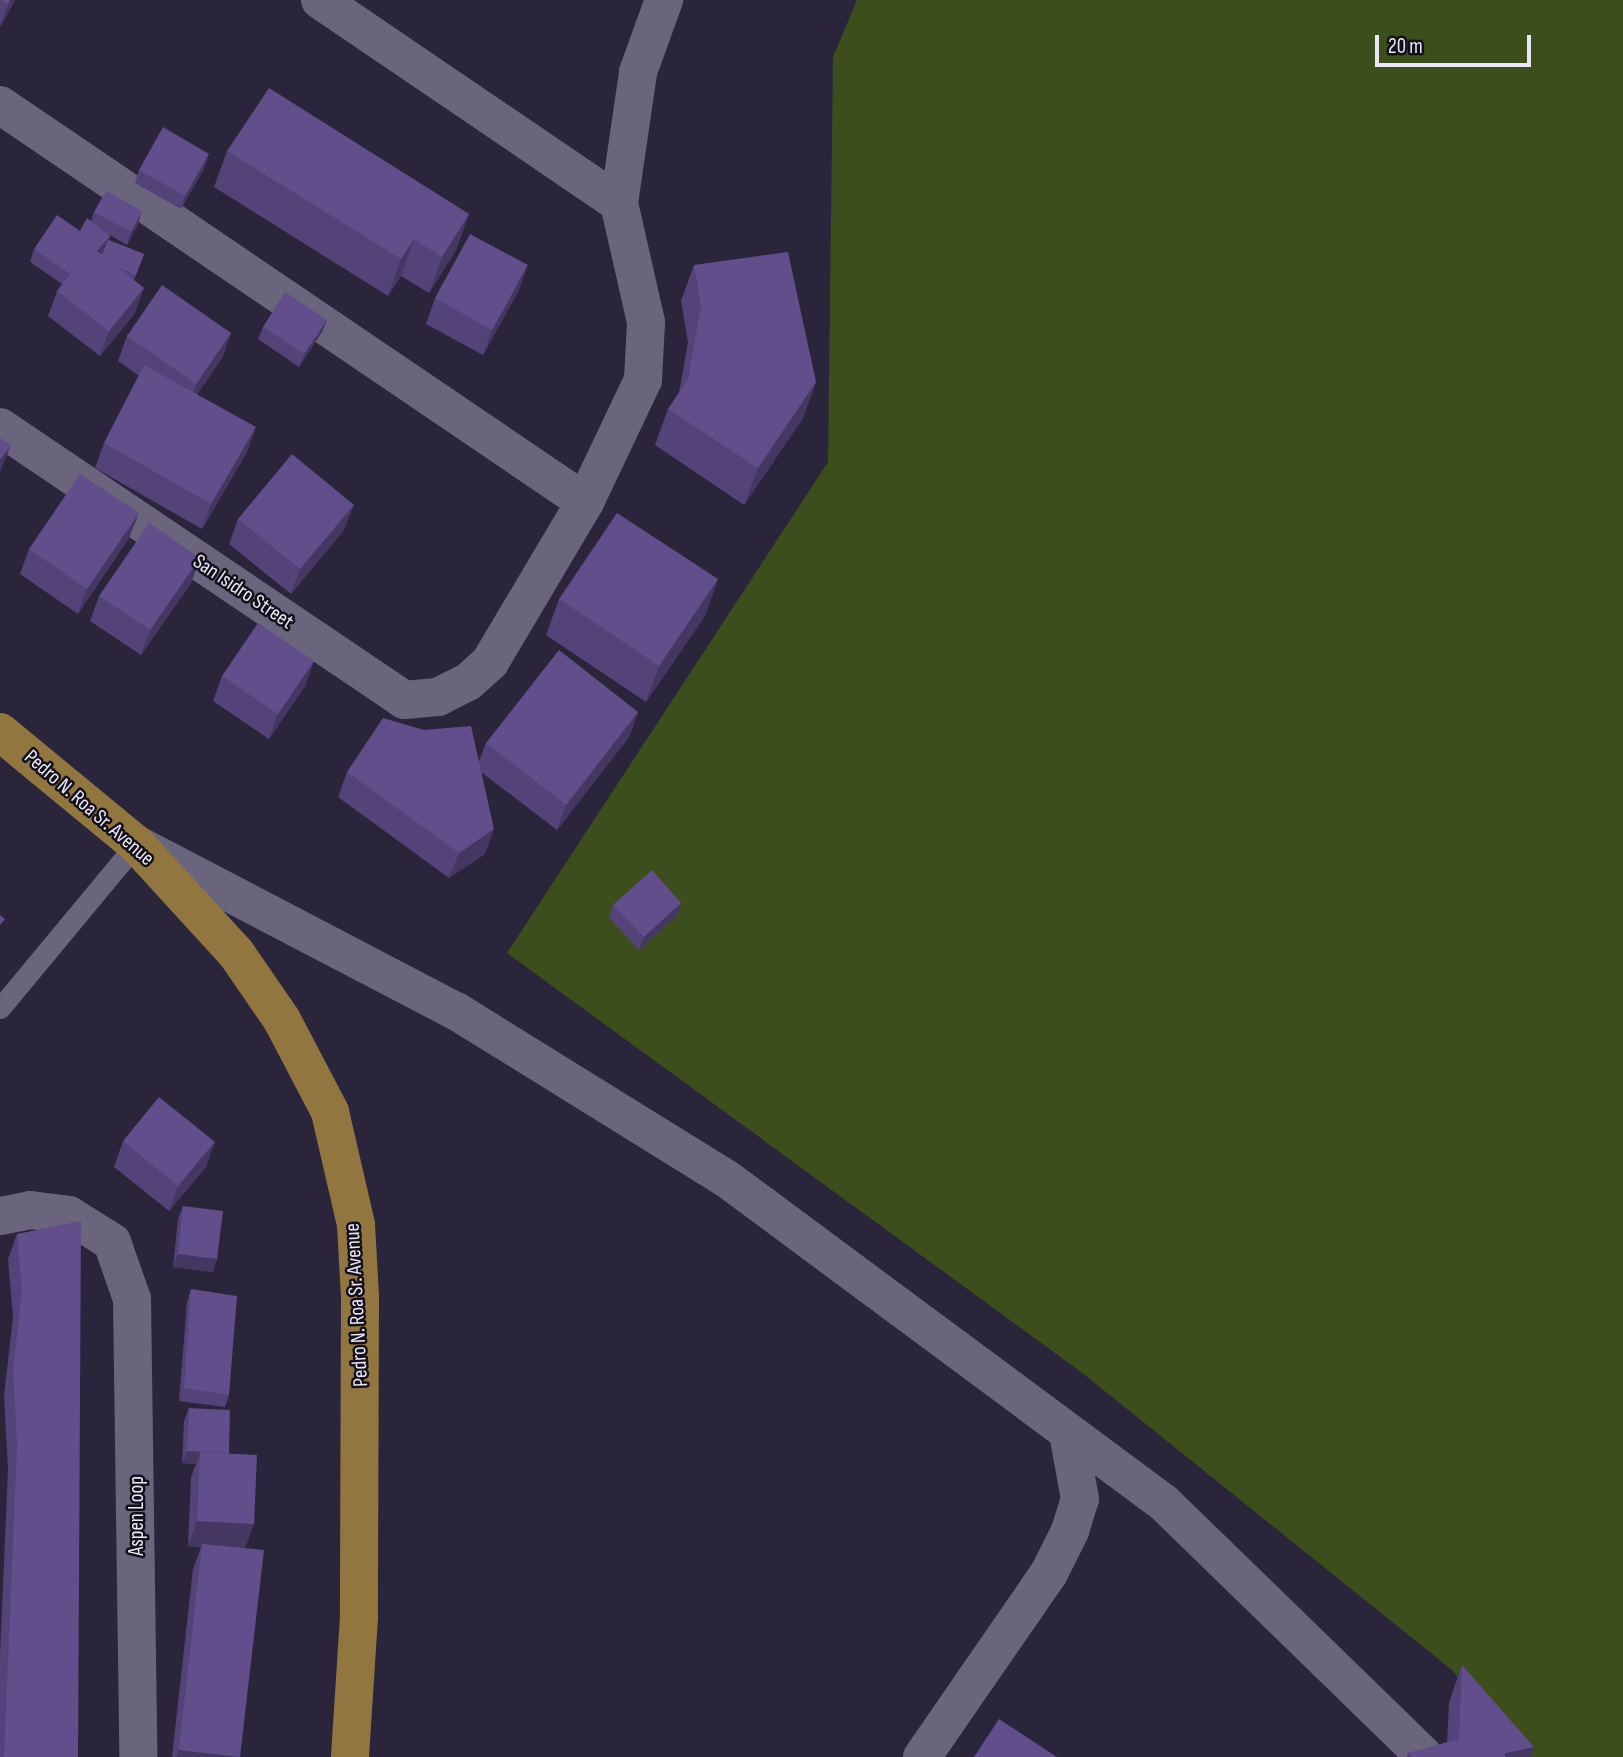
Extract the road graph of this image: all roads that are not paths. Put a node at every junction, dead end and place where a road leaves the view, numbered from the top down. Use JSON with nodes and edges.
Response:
{"nodes":[{"id":1,"x":320,"y":0,"type":"edge"},
{"id":2,"x":664,"y":0,"type":"edge"},
{"id":3,"x":0,"y":105,"type":"edge"},
{"id":4,"x":619,"y":203,"type":"junction"},
{"id":5,"x":0,"y":427,"type":"edge"},
{"id":6,"x":585,"y":502,"type":"junction"},
{"id":7,"x":0,"y":732,"type":"edge"},
{"id":8,"x":136,"y":844,"type":"junction"},
{"id":9,"x":0,"y":1008,"type":"edge"},
{"id":10,"x":0,"y":1216,"type":"edge"},
{"id":11,"x":1068,"y":1433,"type":"junction"},
{"id":12,"x":1423,"y":1755,"type":"edge"},
{"id":13,"x":138,"y":1757,"type":"edge"},
{"id":14,"x":350,"y":1757,"type":"edge"},
{"id":15,"x":922,"y":1757,"type":"edge"}],
"edges":[{"from":1,"to":4,"type":"street"},
{"from":2,"to":4,"type":"street"},
{"from":3,"to":6,"type":"street"},
{"from":4,"to":6,"type":"street","name":"San Isidro Street"},
{"from":5,"to":6,"type":"street","name":"San Isidro Street"},
{"from":7,"to":8,"type":"main road","name":"Pedro N. Roa Sr. Avenue"},
{"from":8,"to":9,"type":"lane"},
{"from":8,"to":11,"type":"street"},
{"from":8,"to":14,"type":"main road","name":"Pedro N. Roa Sr. Avenue"},
{"from":10,"to":13,"type":"street","name":"Aspen Loop"},
{"from":11,"to":12,"type":"street"},
{"from":11,"to":15,"type":"street"}]}
